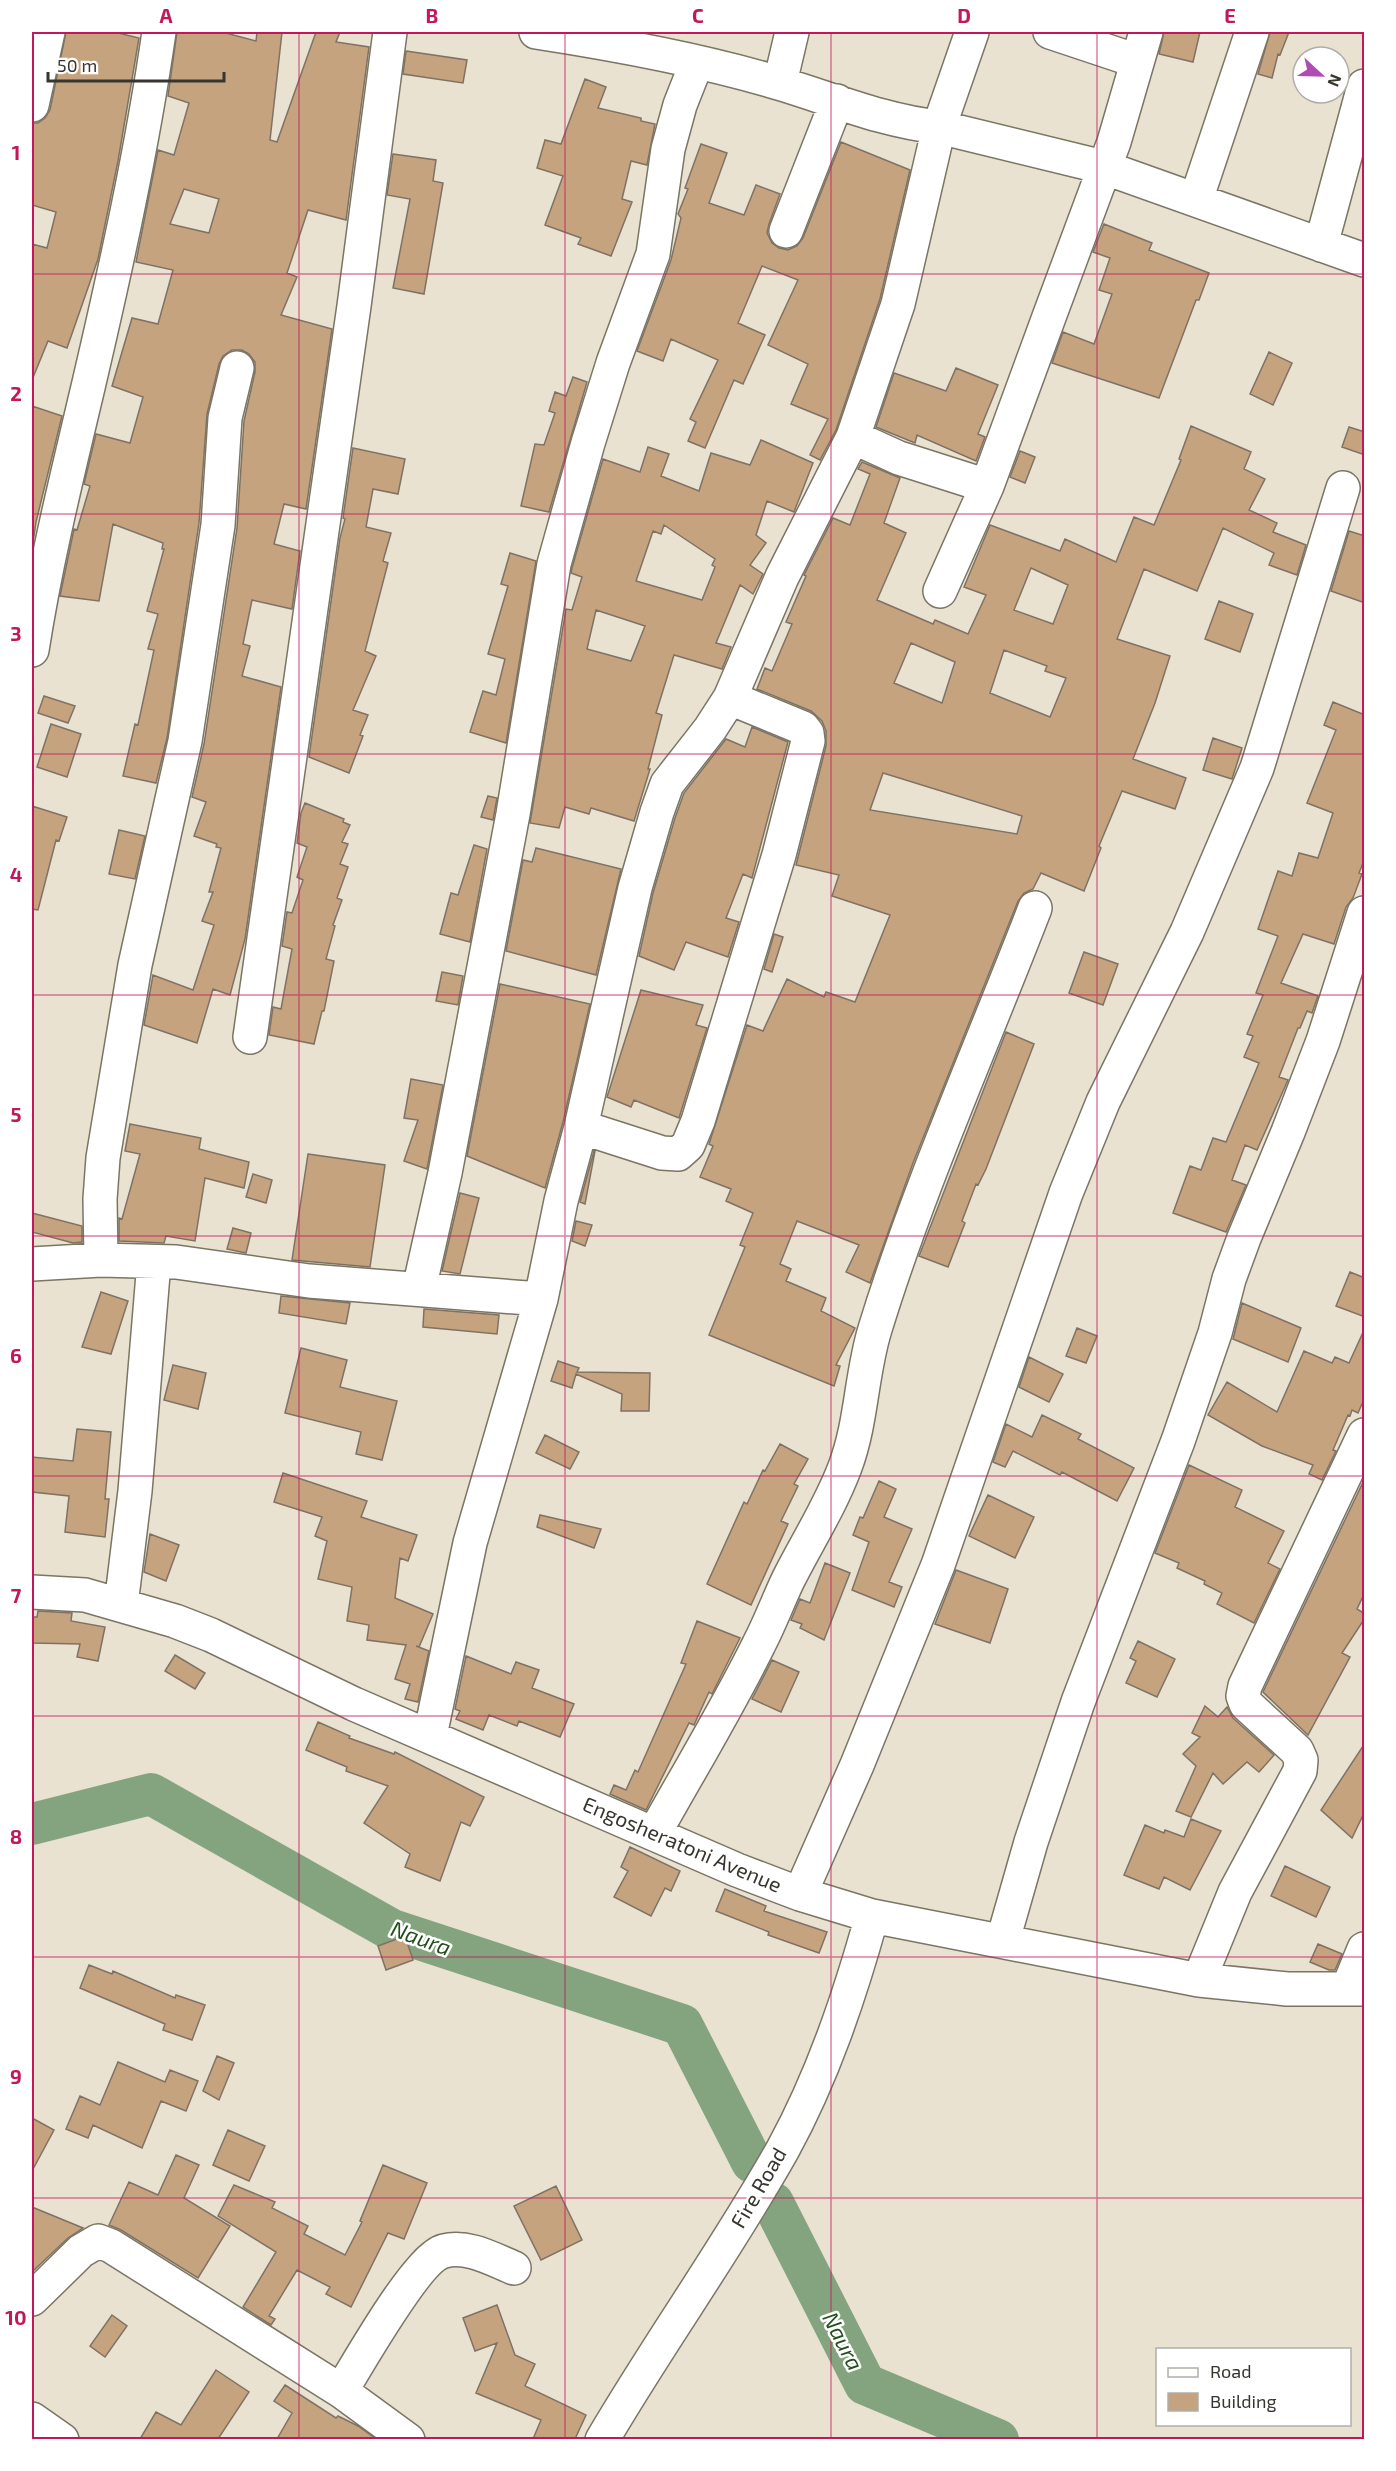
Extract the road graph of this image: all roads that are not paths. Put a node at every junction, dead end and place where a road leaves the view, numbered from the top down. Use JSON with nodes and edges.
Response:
{"nodes":[{"id":1,"x":48,"y":32,"type":"edge"},
{"id":2,"x":159,"y":32,"type":"edge"},
{"id":3,"x":390,"y":32,"type":"edge"},
{"id":4,"x":536,"y":32,"type":"edge"},
{"id":5,"x":792,"y":32,"type":"edge"},
{"id":6,"x":972,"y":32,"type":"edge"},
{"id":7,"x":1050,"y":32,"type":"edge"},
{"id":8,"x":1252,"y":32,"type":"edge"},
{"id":9,"x":1142,"y":46,"type":"edge"},
{"id":10,"x":697,"y":62,"type":"junction"},
{"id":11,"x":780,"y":83,"type":"junction"},
{"id":12,"x":1365,"y":86,"type":"edge"},
{"id":13,"x":837,"y":101,"type":"junction"},
{"id":14,"x":32,"y":105,"type":"edge"},
{"id":15,"x":939,"y":127,"type":"junction"},
{"id":16,"x":1103,"y":167,"type":"junction"},
{"id":17,"x":1196,"y":201,"type":"junction"},
{"id":18,"x":786,"y":231,"type":"dead end"},
{"id":19,"x":1321,"y":245,"type":"junction"},
{"id":20,"x":1365,"y":260,"type":"edge"},
{"id":21,"x":237,"y":368,"type":"dead end"},
{"id":22,"x":853,"y":437,"type":"junction"},
{"id":23,"x":987,"y":486,"type":"junction"},
{"id":24,"x":1343,"y":488,"type":"dead end"},
{"id":25,"x":940,"y":591,"type":"dead end"},
{"id":26,"x":32,"y":650,"type":"edge"},
{"id":27,"x":730,"y":698,"type":"junction"},
{"id":28,"x":1035,"y":908,"type":"dead end"},
{"id":29,"x":1365,"y":913,"type":"edge"},
{"id":30,"x":250,"y":1037,"type":"dead end"},
{"id":31,"x":581,"y":1127,"type":"junction"},
{"id":32,"x":101,"y":1260,"type":"junction"},
{"id":33,"x":154,"y":1262,"type":"junction"},
{"id":34,"x":32,"y":1264,"type":"edge"},
{"id":35,"x":419,"y":1289,"type":"junction"},
{"id":36,"x":541,"y":1299,"type":"junction"},
{"id":37,"x":1365,"y":1435,"type":"edge"},
{"id":38,"x":32,"y":1592,"type":"edge"},
{"id":39,"x":121,"y":1605,"type":"junction"},
{"id":40,"x":430,"y":1736,"type":"junction"},
{"id":41,"x":654,"y":1834,"type":"junction"},
{"id":42,"x":800,"y":1894,"type":"junction"},
{"id":43,"x":872,"y":1916,"type":"junction"},
{"id":44,"x":1003,"y":1940,"type":"junction"},
{"id":45,"x":1365,"y":1949,"type":"edge"},
{"id":46,"x":1199,"y":1980,"type":"junction"},
{"id":47,"x":1356,"y":1989,"type":"edge"},
{"id":48,"x":514,"y":2268,"type":"dead end"},
{"id":49,"x":32,"y":2299,"type":"edge"},
{"id":50,"x":341,"y":2391,"type":"junction"},
{"id":51,"x":32,"y":2419,"type":"edge"},
{"id":52,"x":62,"y":2439,"type":"edge"},
{"id":53,"x":408,"y":2439,"type":"edge"},
{"id":54,"x":602,"y":2439,"type":"edge"}],
"edges":[{"from":1,"to":14,"type":"street"},
{"from":2,"to":26,"type":"street"},
{"from":3,"to":30,"type":"street"},
{"from":4,"to":10,"type":"street"},
{"from":5,"to":11,"type":"street"},
{"from":6,"to":15,"type":"street"},
{"from":7,"to":9,"type":"street"},
{"from":8,"to":17,"type":"street"},
{"from":9,"to":16,"type":"street"},
{"from":10,"to":11,"type":"street"},
{"from":10,"to":35,"type":"street"},
{"from":11,"to":13,"type":"street"},
{"from":12,"to":19,"type":"street"},
{"from":13,"to":15,"type":"street"},
{"from":13,"to":18,"type":"street"},
{"from":15,"to":16,"type":"street"},
{"from":15,"to":22,"type":"street"},
{"from":16,"to":17,"type":"street"},
{"from":16,"to":23,"type":"street"},
{"from":17,"to":19,"type":"street"},
{"from":19,"to":20,"type":"street"},
{"from":21,"to":32,"type":"street"},
{"from":22,"to":23,"type":"street"},
{"from":22,"to":27,"type":"street"},
{"from":23,"to":25,"type":"street"},
{"from":24,"to":42,"type":"street"},
{"from":27,"to":31,"type":"street"},
{"from":27,"to":31,"type":"street"},
{"from":28,"to":41,"type":"street"},
{"from":29,"to":44,"type":"street"},
{"from":31,"to":36,"type":"street"},
{"from":32,"to":33,"type":"street"},
{"from":32,"to":34,"type":"street"},
{"from":33,"to":35,"type":"street"},
{"from":33,"to":39,"type":"street"},
{"from":35,"to":36,"type":"street"},
{"from":36,"to":40,"type":"street"},
{"from":37,"to":46,"type":"street"},
{"from":38,"to":39,"type":"street","name":"Engosheratoni Avenue"},
{"from":39,"to":40,"type":"street","name":"Engosheratoni Avenue"},
{"from":40,"to":41,"type":"street","name":"Engosheratoni Avenue"},
{"from":41,"to":42,"type":"street","name":"Engosheratoni Avenue"},
{"from":42,"to":43,"type":"street","name":"Engosheratoni Avenue"},
{"from":43,"to":44,"type":"street","name":"Engosheratoni Avenue"},
{"from":43,"to":54,"type":"street","name":"Fire Road"},
{"from":44,"to":46,"type":"street","name":"Engosheratoni Avenue"},
{"from":45,"to":47,"type":"street"},
{"from":46,"to":47,"type":"street","name":"Engosheratoni Avenue"},
{"from":48,"to":50,"type":"street"},
{"from":49,"to":50,"type":"street"},
{"from":50,"to":53,"type":"street"},
{"from":51,"to":52,"type":"street"}]}
